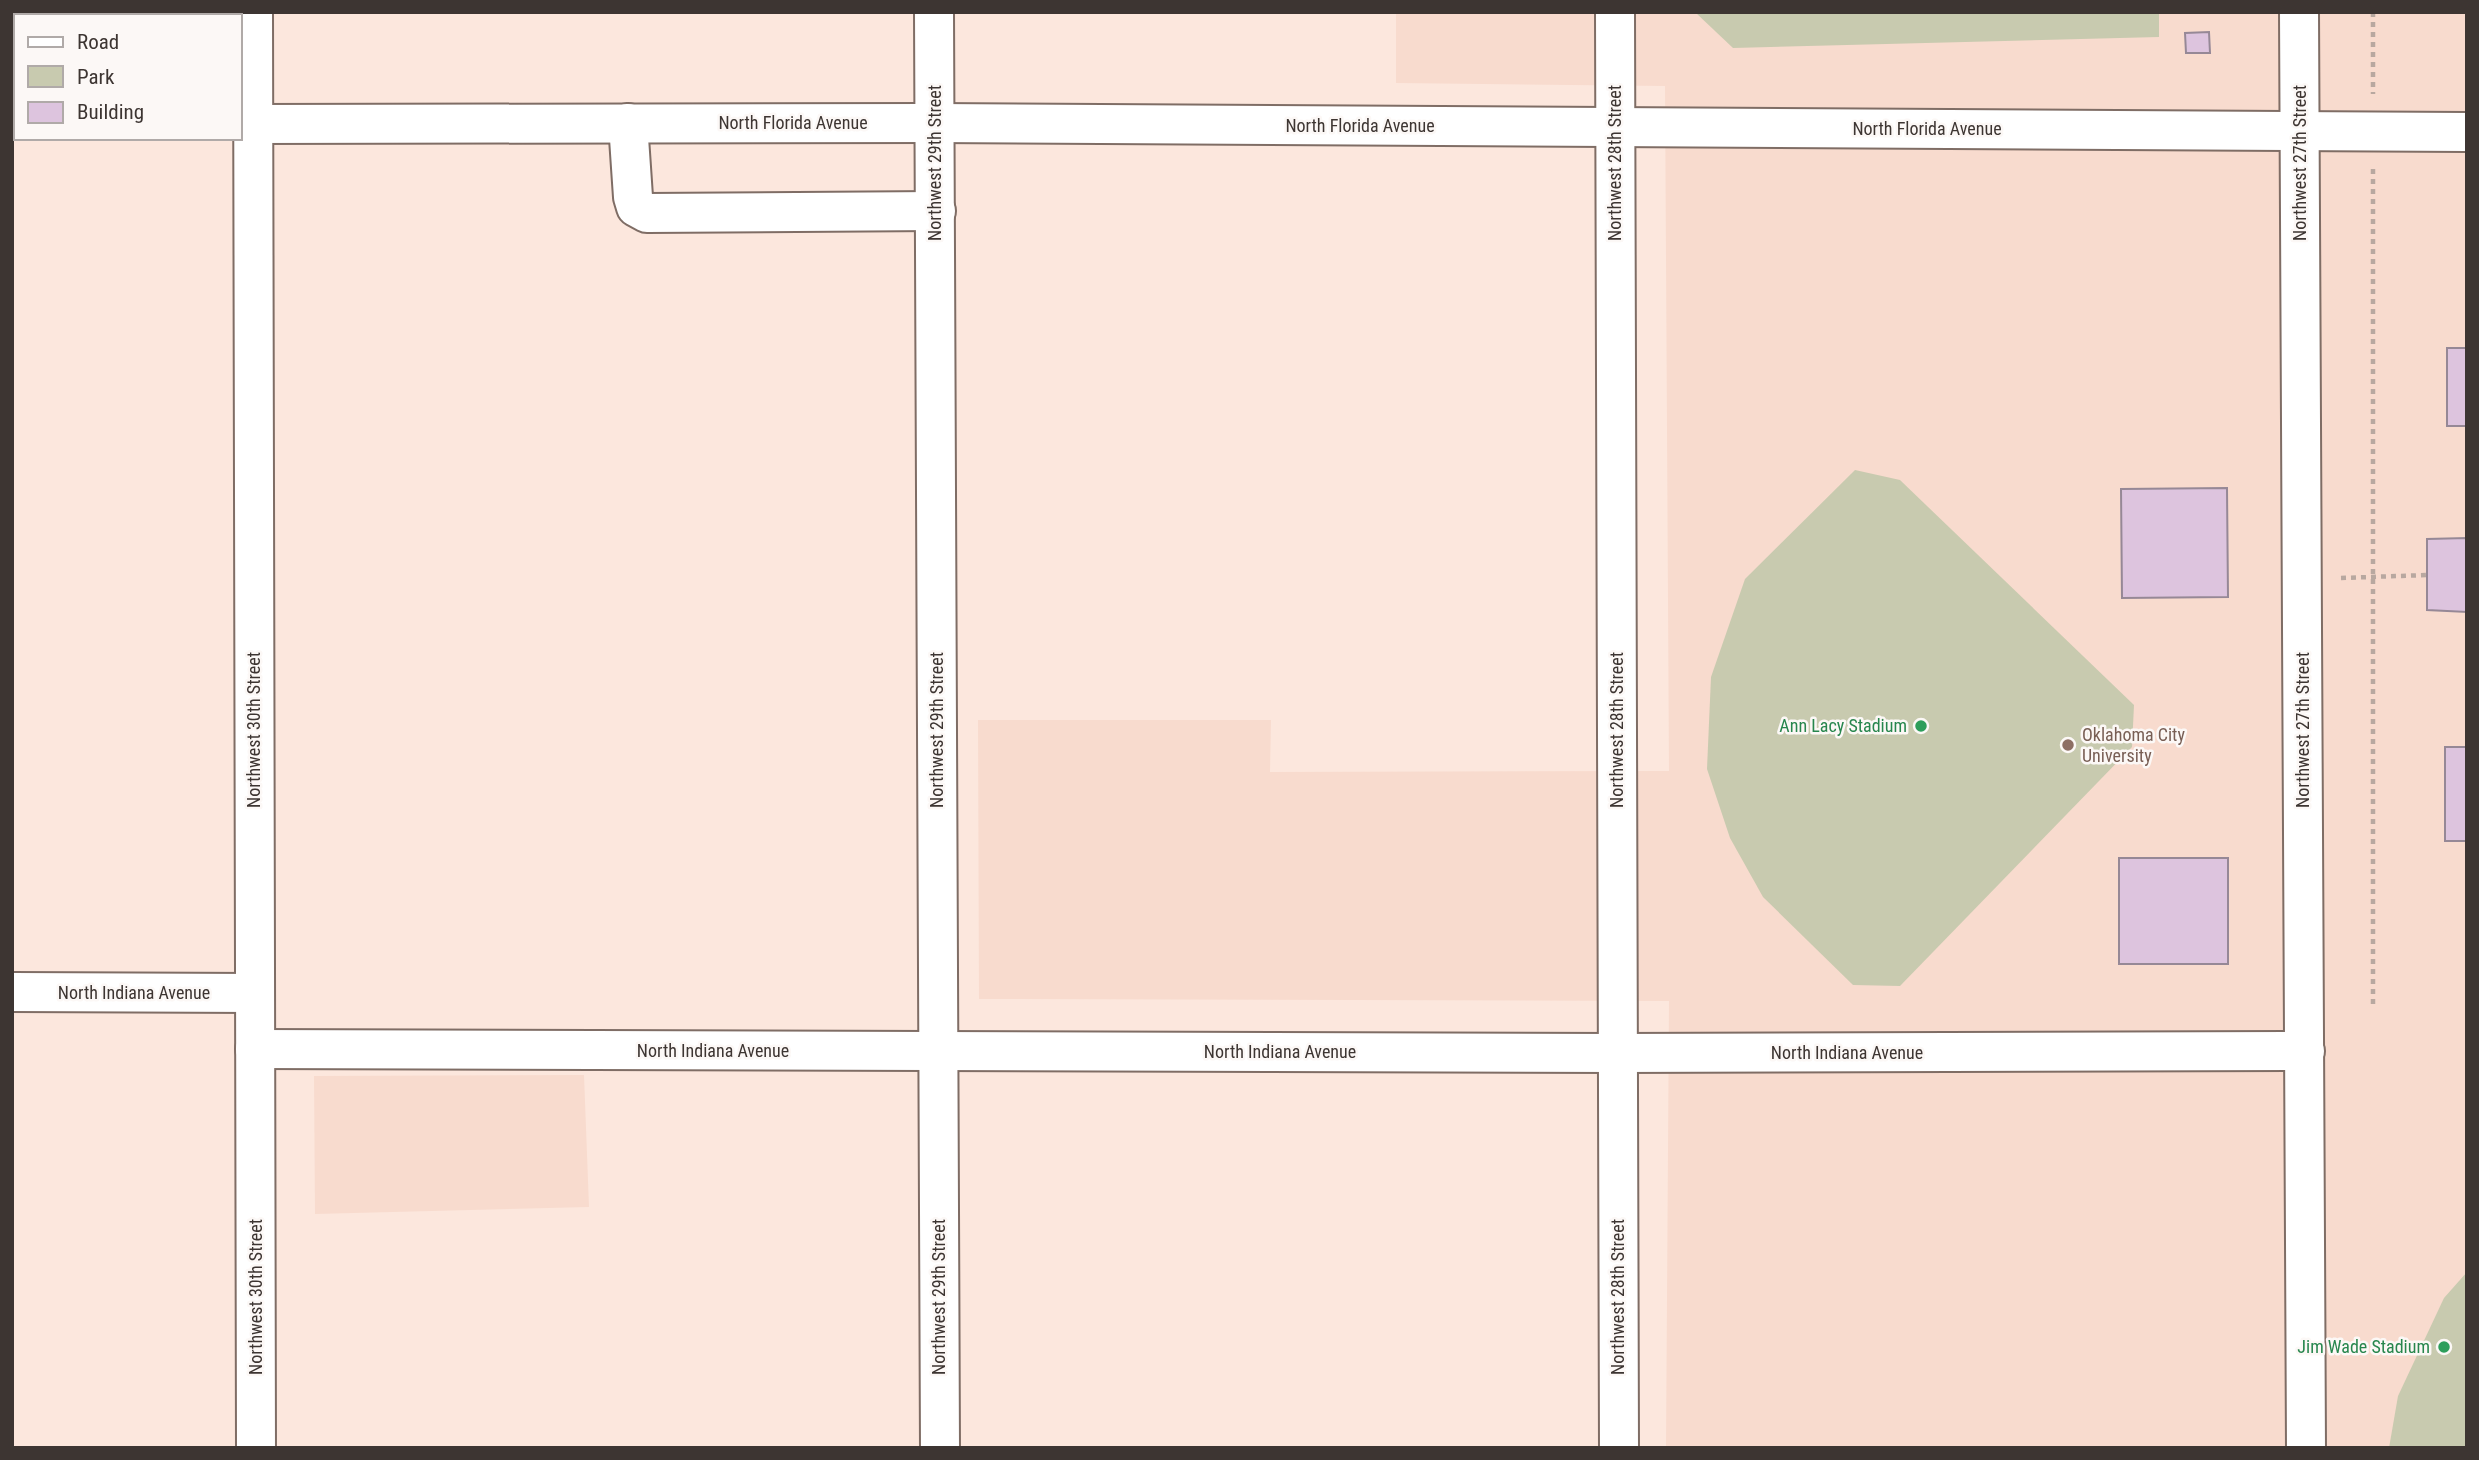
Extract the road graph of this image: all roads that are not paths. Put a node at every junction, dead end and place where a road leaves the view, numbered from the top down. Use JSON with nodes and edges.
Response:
{"nodes":[{"id":1,"x":253,"y":12,"type":"edge"},
{"id":2,"x":934,"y":12,"type":"edge"},
{"id":3,"x":1615,"y":12,"type":"edge"},
{"id":4,"x":2299,"y":12,"type":"edge"},
{"id":5,"x":248,"y":113,"type":"edge"},
{"id":6,"x":628,"y":123,"type":"junction"},
{"id":7,"x":935,"y":123,"type":"junction"},
{"id":8,"x":1615,"y":128,"type":"junction"},
{"id":9,"x":2300,"y":131,"type":"junction"},
{"id":10,"x":2467,"y":132,"type":"edge"},
{"id":11,"x":936,"y":211,"type":"junction"},
{"id":12,"x":12,"y":992,"type":"edge"},
{"id":13,"x":255,"y":993,"type":"junction"},
{"id":14,"x":255,"y":1049,"type":"junction"},
{"id":15,"x":938,"y":1051,"type":"junction"},
{"id":16,"x":2305,"y":1051,"type":"junction"},
{"id":17,"x":1618,"y":1054,"type":"junction"},
{"id":18,"x":256,"y":1448,"type":"edge"},
{"id":19,"x":940,"y":1448,"type":"edge"},
{"id":20,"x":1619,"y":1448,"type":"edge"},
{"id":21,"x":2305,"y":1448,"type":"edge"}],
"edges":[{"from":1,"to":5,"type":"street","name":"Northwest 30th Street"},
{"from":2,"to":7,"type":"street","name":"Northwest 29th Street"},
{"from":3,"to":8,"type":"street","name":"Northwest 28th Street"},
{"from":4,"to":9,"type":"street","name":"Northwest 27th Street"},
{"from":5,"to":6,"type":"street","name":"North Florida Avenue"},
{"from":5,"to":13,"type":"street","name":"Northwest 30th Street"},
{"from":6,"to":7,"type":"street","name":"North Florida Avenue"},
{"from":6,"to":11,"type":"street"},
{"from":7,"to":8,"type":"street","name":"North Florida Avenue"},
{"from":7,"to":11,"type":"street","name":"Northwest 29th Street"},
{"from":8,"to":9,"type":"street","name":"North Florida Avenue"},
{"from":8,"to":17,"type":"street","name":"Northwest 28th Street"},
{"from":9,"to":10,"type":"street","name":"North Florida Avenue"},
{"from":9,"to":16,"type":"street","name":"Northwest 27th Street"},
{"from":11,"to":15,"type":"street","name":"Northwest 29th Street"},
{"from":12,"to":13,"type":"street","name":"North Indiana Avenue"},
{"from":13,"to":14,"type":"street","name":"Northwest 30th Street"},
{"from":14,"to":15,"type":"street","name":"North Indiana Avenue"},
{"from":14,"to":18,"type":"street","name":"Northwest 30th Street"},
{"from":15,"to":17,"type":"street","name":"North Indiana Avenue"},
{"from":15,"to":19,"type":"street","name":"Northwest 29th Street"},
{"from":16,"to":17,"type":"street","name":"North Indiana Avenue"},
{"from":16,"to":21,"type":"street","name":"Northwest 27th Street"},
{"from":17,"to":20,"type":"street","name":"Northwest 28th Street"}]}
